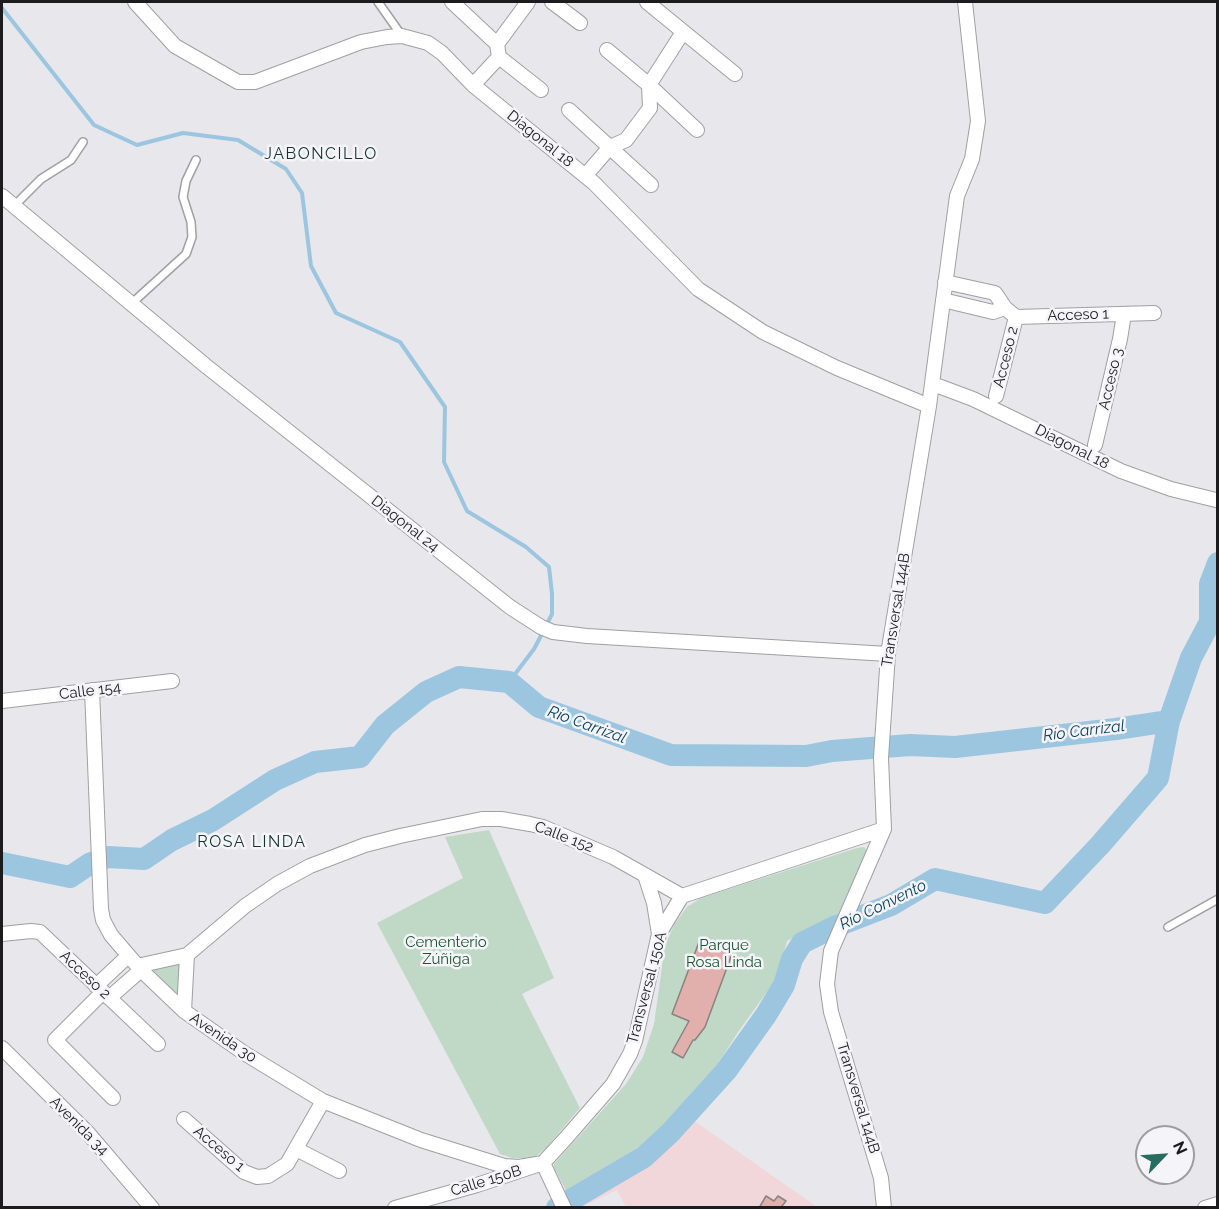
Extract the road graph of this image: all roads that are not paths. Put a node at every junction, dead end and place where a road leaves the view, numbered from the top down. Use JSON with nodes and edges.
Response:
{"nodes":[{"id":1,"x":135,"y":2,"type":"edge"},
{"id":2,"x":378,"y":2,"type":"edge"},
{"id":3,"x":452,"y":2,"type":"edge"},
{"id":4,"x":528,"y":2,"type":"edge"},
{"id":5,"x":552,"y":2,"type":"edge"},
{"id":6,"x":647,"y":2,"type":"edge"},
{"id":7,"x":965,"y":2,"type":"edge"},
{"id":8,"x":580,"y":23,"type":"dead end"},
{"id":9,"x":683,"y":32,"type":"junction"},
{"id":10,"x":402,"y":36,"type":"junction"},
{"id":11,"x":498,"y":50,"type":"junction"},
{"id":12,"x":607,"y":50,"type":"dead end"},
{"id":13,"x":735,"y":74,"type":"dead end"},
{"id":14,"x":473,"y":85,"type":"junction"},
{"id":15,"x":649,"y":85,"type":"junction"},
{"id":16,"x":541,"y":90,"type":"dead end"},
{"id":17,"x":569,"y":110,"type":"dead end"},
{"id":18,"x":697,"y":130,"type":"dead end"},
{"id":19,"x":83,"y":142,"type":"dead end"},
{"id":20,"x":610,"y":147,"type":"junction"},
{"id":21,"x":196,"y":160,"type":"dead end"},
{"id":22,"x":585,"y":176,"type":"junction"},
{"id":23,"x":651,"y":185,"type":"dead end"},
{"id":24,"x":2,"y":196,"type":"edge"},
{"id":25,"x":14,"y":207,"type":"junction"},
{"id":26,"x":945,"y":282,"type":"junction"},
{"id":27,"x":943,"y":300,"type":"junction"},
{"id":28,"x":131,"y":304,"type":"junction"},
{"id":29,"x":1005,"y":308,"type":"junction"},
{"id":30,"x":1154,"y":313,"type":"dead end"},
{"id":31,"x":1124,"y":314,"type":"junction"},
{"id":32,"x":1016,"y":318,"type":"junction"},
{"id":33,"x":933,"y":384,"type":"junction"},
{"id":34,"x":996,"y":396,"type":"dead end"},
{"id":35,"x":929,"y":406,"type":"junction"},
{"id":36,"x":1095,"y":445,"type":"dead end"},
{"id":37,"x":1216,"y":500,"type":"dead end"},
{"id":38,"x":888,"y":654,"type":"junction"},
{"id":39,"x":172,"y":681,"type":"dead end"},
{"id":40,"x":92,"y":690,"type":"junction"},
{"id":41,"x":5,"y":701,"type":"edge"},
{"id":42,"x":884,"y":829,"type":"junction"},
{"id":43,"x":645,"y":875,"type":"junction"},
{"id":44,"x":682,"y":896,"type":"junction"},
{"id":45,"x":1218,"y":900,"type":"edge"},
{"id":46,"x":1168,"y":927,"type":"dead end"},
{"id":47,"x":2,"y":934,"type":"edge"},
{"id":48,"x":659,"y":934,"type":"junction"},
{"id":49,"x":187,"y":955,"type":"junction"},
{"id":50,"x":135,"y":964,"type":"junction"},
{"id":51,"x":103,"y":992,"type":"junction"},
{"id":52,"x":184,"y":1011,"type":"junction"},
{"id":53,"x":158,"y":1044,"type":"dead end"},
{"id":54,"x":2,"y":1048,"type":"edge"},
{"id":55,"x":112,"y":1098,"type":"dead end"},
{"id":56,"x":323,"y":1101,"type":"junction"},
{"id":57,"x":184,"y":1119,"type":"dead end"},
{"id":58,"x":296,"y":1149,"type":"junction"},
{"id":59,"x":543,"y":1163,"type":"junction"},
{"id":60,"x":339,"y":1171,"type":"dead end"},
{"id":61,"x":561,"y":1201,"type":"edge"},
{"id":62,"x":1218,"y":1204,"type":"edge"},
{"id":63,"x":152,"y":1208,"type":"edge"},
{"id":64,"x":395,"y":1208,"type":"edge"},
{"id":65,"x":884,"y":1208,"type":"edge"},
{"id":66,"x":1205,"y":1208,"type":"edge"}],
"edges":[{"from":1,"to":10,"type":"street","name":"Diagonal 18"},
{"from":2,"to":10,"type":"lane"},
{"from":3,"to":11,"type":"street"},
{"from":4,"to":11,"type":"street"},
{"from":5,"to":8,"type":"street"},
{"from":6,"to":9,"type":"street"},
{"from":7,"to":26,"type":"street","name":"Transversal 144B"},
{"from":9,"to":13,"type":"street"},
{"from":9,"to":15,"type":"street"},
{"from":10,"to":14,"type":"street","name":"Diagonal 18"},
{"from":11,"to":14,"type":"street"},
{"from":11,"to":16,"type":"street"},
{"from":12,"to":15,"type":"street"},
{"from":14,"to":22,"type":"street","name":"Diagonal 18"},
{"from":15,"to":18,"type":"street"},
{"from":15,"to":20,"type":"street"},
{"from":17,"to":20,"type":"street"},
{"from":19,"to":25,"type":"lane"},
{"from":20,"to":22,"type":"street"},
{"from":20,"to":23,"type":"street"},
{"from":21,"to":28,"type":"lane"},
{"from":22,"to":35,"type":"street","name":"Diagonal 18"},
{"from":24,"to":25,"type":"street","name":"Diagonal 24"},
{"from":25,"to":28,"type":"street","name":"Diagonal 24"},
{"from":26,"to":27,"type":"street","name":"Transversal 144B"},
{"from":26,"to":29,"type":"street"},
{"from":27,"to":29,"type":"street"},
{"from":27,"to":33,"type":"street","name":"Transversal 144B"},
{"from":28,"to":38,"type":"street","name":"Diagonal 24"},
{"from":29,"to":32,"type":"street"},
{"from":30,"to":31,"type":"street","name":"Acceso 1"},
{"from":31,"to":32,"type":"street","name":"Acceso 1"},
{"from":31,"to":36,"type":"street","name":"Acceso 3"},
{"from":32,"to":34,"type":"street","name":"Acceso 2"},
{"from":33,"to":35,"type":"street","name":"Transversal 144B"},
{"from":33,"to":37,"type":"street","name":"Diagonal 18"},
{"from":35,"to":38,"type":"street","name":"Transversal 144B"},
{"from":38,"to":42,"type":"street","name":"Transversal 144B"},
{"from":39,"to":40,"type":"street","name":"Calle 154"},
{"from":40,"to":41,"type":"street","name":"Calle 154"},
{"from":40,"to":50,"type":"street","name":"Avenida 30"},
{"from":42,"to":44,"type":"street"},
{"from":42,"to":65,"type":"street","name":"Transversal 144B"},
{"from":43,"to":44,"type":"street","name":"Calle 152"},
{"from":43,"to":48,"type":"street"},
{"from":43,"to":49,"type":"street","name":"Calle 152"},
{"from":44,"to":48,"type":"street","name":"Transversal 150A"},
{"from":45,"to":46,"type":"lane"},
{"from":47,"to":51,"type":"street","name":"Acceso 2"},
{"from":48,"to":59,"type":"street","name":"Transversal 150A"},
{"from":49,"to":50,"type":"street","name":"Calle 152"},
{"from":49,"to":52,"type":"street"},
{"from":50,"to":51,"type":"street"},
{"from":50,"to":52,"type":"street","name":"Avenida 30"},
{"from":51,"to":53,"type":"street","name":"Acceso 2"},
{"from":51,"to":55,"type":"street"},
{"from":52,"to":56,"type":"street","name":"Avenida 30"},
{"from":54,"to":63,"type":"street","name":"Avenida 34"},
{"from":56,"to":58,"type":"street","name":"Acceso 1"},
{"from":56,"to":59,"type":"street","name":"Avenida 30"},
{"from":57,"to":58,"type":"street","name":"Acceso 1"},
{"from":58,"to":60,"type":"street"},
{"from":59,"to":61,"type":"street"},
{"from":59,"to":64,"type":"street","name":"Calle 150B"},
{"from":62,"to":66,"type":"street"}]}
